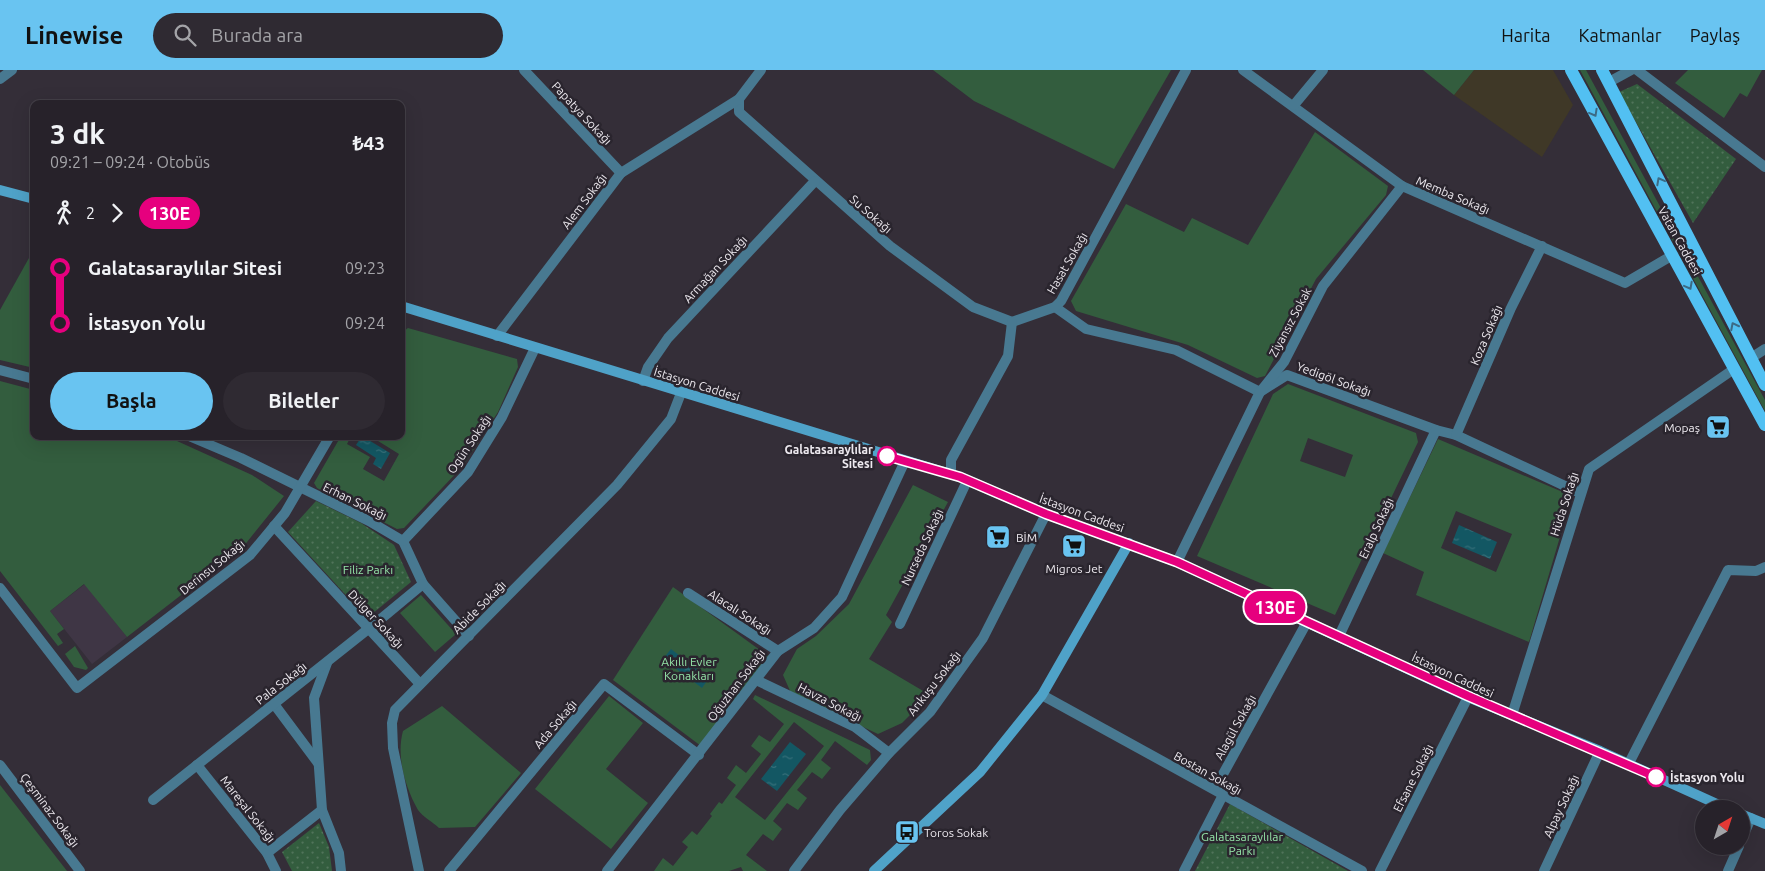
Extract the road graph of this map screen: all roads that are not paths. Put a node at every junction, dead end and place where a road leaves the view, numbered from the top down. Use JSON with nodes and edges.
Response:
{"nodes":[{"id":1,"x":12,"y":70,"type":"edge"},
{"id":2,"x":524,"y":70,"type":"edge"},
{"id":3,"x":761,"y":70,"type":"edge"},
{"id":4,"x":1186,"y":70,"type":"edge"},
{"id":5,"x":1243,"y":70,"type":"edge"},
{"id":6,"x":1323,"y":70,"type":"edge"},
{"id":7,"x":1571,"y":70,"type":"edge"},
{"id":8,"x":1602,"y":70,"type":"edge"},
{"id":9,"x":1631,"y":70,"type":"edge"},
{"id":10,"x":1637,"y":70,"type":"edge"},
{"id":11,"x":0,"y":79,"type":"edge"},
{"id":12,"x":1609,"y":82,"type":"junction"},
{"id":13,"x":738,"y":99,"type":"junction"},
{"id":14,"x":1294,"y":106,"type":"junction"},
{"id":15,"x":1765,"y":167,"type":"edge"},
{"id":16,"x":621,"y":173,"type":"junction"},
{"id":17,"x":816,"y":181,"type":"junction"},
{"id":18,"x":1402,"y":186,"type":"junction"},
{"id":19,"x":0,"y":190,"type":"edge"},
{"id":20,"x":30,"y":198,"type":"edge"},
{"id":21,"x":1542,"y":246,"type":"junction"},
{"id":22,"x":1673,"y":255,"type":"junction"},
{"id":23,"x":1056,"y":307,"type":"junction"},
{"id":24,"x":405,"y":309,"type":"edge"},
{"id":25,"x":1012,"y":322,"type":"junction"},
{"id":26,"x":497,"y":336,"type":"junction"},
{"id":27,"x":535,"y":348,"type":"junction"},
{"id":28,"x":1765,"y":348,"type":"edge"},
{"id":29,"x":1751,"y":358,"type":"junction"},
{"id":30,"x":1734,"y":369,"type":"junction"},
{"id":31,"x":0,"y":370,"type":"edge"},
{"id":32,"x":30,"y":378,"type":"edge"},
{"id":33,"x":644,"y":381,"type":"junction"},
{"id":34,"x":1765,"y":385,"type":"edge"},
{"id":35,"x":1260,"y":392,"type":"junction"},
{"id":36,"x":681,"y":393,"type":"junction"},
{"id":37,"x":1765,"y":425,"type":"edge"},
{"id":38,"x":1436,"y":430,"type":"junction"},
{"id":39,"x":1456,"y":435,"type":"junction"},
{"id":40,"x":198,"y":440,"type":"edge"},
{"id":41,"x":328,"y":440,"type":"edge"},
{"id":42,"x":905,"y":461,"type":"junction"},
{"id":43,"x":951,"y":474,"type":"junction"},
{"id":44,"x":967,"y":481,"type":"junction"},
{"id":45,"x":301,"y":488,"type":"junction"},
{"id":46,"x":1580,"y":493,"type":"junction"},
{"id":47,"x":1046,"y":514,"type":"junction"},
{"id":48,"x":274,"y":526,"type":"junction"},
{"id":49,"x":403,"y":541,"type":"junction"},
{"id":50,"x":1129,"y":543,"type":"junction"},
{"id":51,"x":1177,"y":562,"type":"junction"},
{"id":52,"x":1765,"y":567,"type":"edge"},
{"id":53,"x":423,"y":584,"type":"junction"},
{"id":54,"x":0,"y":588,"type":"edge"},
{"id":55,"x":688,"y":593,"type":"dead end"},
{"id":56,"x":1307,"y":622,"type":"junction"},
{"id":57,"x":900,"y":624,"type":"dead end"},
{"id":58,"x":368,"y":630,"type":"junction"},
{"id":59,"x":469,"y":636,"type":"junction"},
{"id":60,"x":1339,"y":636,"type":"junction"},
{"id":61,"x":778,"y":651,"type":"junction"},
{"id":62,"x":327,"y":663,"type":"junction"},
{"id":63,"x":756,"y":680,"type":"junction"},
{"id":64,"x":420,"y":684,"type":"junction"},
{"id":65,"x":1042,"y":695,"type":"junction"},
{"id":66,"x":1468,"y":696,"type":"junction"},
{"id":67,"x":274,"y":704,"type":"junction"},
{"id":68,"x":1512,"y":716,"type":"junction"},
{"id":69,"x":1600,"y":752,"type":"junction"},
{"id":70,"x":888,"y":753,"type":"junction"},
{"id":71,"x":699,"y":756,"type":"junction"},
{"id":72,"x":319,"y":764,"type":"junction"},
{"id":73,"x":0,"y":765,"type":"edge"},
{"id":74,"x":197,"y":765,"type":"junction"},
{"id":75,"x":1628,"y":765,"type":"junction"},
{"id":76,"x":1223,"y":796,"type":"junction"},
{"id":77,"x":153,"y":800,"type":"dead end"},
{"id":78,"x":1708,"y":800,"type":"edge"},
{"id":79,"x":322,"y":810,"type":"junction"},
{"id":80,"x":1751,"y":818,"type":"edge"},
{"id":81,"x":1765,"y":824,"type":"edge"},
{"id":82,"x":267,"y":853,"type":"junction"},
{"id":83,"x":1735,"y":855,"type":"edge"},
{"id":84,"x":80,"y":871,"type":"edge"},
{"id":85,"x":276,"y":871,"type":"edge"},
{"id":86,"x":341,"y":871,"type":"edge"},
{"id":87,"x":419,"y":871,"type":"edge"},
{"id":88,"x":449,"y":871,"type":"edge"},
{"id":89,"x":607,"y":871,"type":"edge"},
{"id":90,"x":794,"y":871,"type":"edge"},
{"id":91,"x":874,"y":871,"type":"edge"},
{"id":92,"x":1184,"y":871,"type":"edge"},
{"id":93,"x":1362,"y":871,"type":"edge"},
{"id":94,"x":1380,"y":871,"type":"edge"},
{"id":95,"x":1544,"y":871,"type":"edge"},
{"id":96,"x":1728,"y":871,"type":"edge"}],
"edges":[{"from":1,"to":11,"type":"street"},
{"from":2,"to":16,"type":"street","name":"Papatya Sokağı"},
{"from":3,"to":13,"type":"street","name":"Alem Sokağı"},
{"from":4,"to":23,"type":"street","name":"Hasat Sokağı"},
{"from":5,"to":14,"type":"street","name":"Memba Sokağı"},
{"from":6,"to":14,"type":"street"},
{"from":7,"to":22,"type":"main road","name":"Vatan Caddesi","one_way":true},
{"from":8,"to":12,"type":"main road","name":"Vatan Caddesi"},
{"from":9,"to":12,"type":"street"},
{"from":10,"to":15,"type":"street"},
{"from":29,"to":12,"type":"main road","name":"Vatan Caddesi","one_way":true},
{"from":13,"to":16,"type":"street","name":"Alem Sokağı"},
{"from":13,"to":17,"type":"street","name":"Su Sokağı"},
{"from":14,"to":18,"type":"street","name":"Memba Sokağı"},
{"from":16,"to":26,"type":"street","name":"Alem Sokağı"},
{"from":17,"to":25,"type":"street","name":"Su Sokağı"},
{"from":17,"to":33,"type":"street","name":"Armağan Sokağı"},
{"from":18,"to":21,"type":"street","name":"Memba Sokağı"},
{"from":18,"to":35,"type":"street","name":"Ziyansız Sokak"},
{"from":19,"to":20,"type":"street"},
{"from":21,"to":22,"type":"street","name":"Memba Sokağı"},
{"from":21,"to":39,"type":"street","name":"Koza Sokağı"},
{"from":22,"to":30,"type":"main road","name":"Vatan Caddesi","one_way":true},
{"from":23,"to":25,"type":"street","name":"Hasat Sokağı"},
{"from":23,"to":35,"type":"street"},
{"from":24,"to":26,"type":"street","name":"İstasyon Caddesi"},
{"from":25,"to":43,"type":"street"},
{"from":26,"to":27,"type":"street","name":"İstasyon Caddesi"},
{"from":27,"to":33,"type":"street","name":"İstasyon Caddesi"},
{"from":27,"to":49,"type":"street","name":"Ogün Sokağı"},
{"from":28,"to":29,"type":"street"},
{"from":29,"to":34,"type":"main road","name":"Vatan Caddesi"},
{"from":30,"to":37,"type":"main road","name":"Vatan Caddesi"},
{"from":30,"to":46,"type":"street","name":"Hüda Sokağı"},
{"from":31,"to":32,"type":"street"},
{"from":33,"to":36,"type":"street","name":"İstasyon Caddesi"},
{"from":35,"to":38,"type":"street","name":"Yedigöl Sokağı"},
{"from":35,"to":51,"type":"street","name":"Ziyansız Sokak"},
{"from":36,"to":42,"type":"street","name":"İstasyon Caddesi"},
{"from":36,"to":59,"type":"street","name":"Abide Sokağı"},
{"from":38,"to":39,"type":"street","name":"Yedigöl Sokağı"},
{"from":38,"to":60,"type":"street","name":"Eralp Sokağı"},
{"from":39,"to":46,"type":"street","name":"Yedigöl Sokağı"},
{"from":40,"to":45,"type":"street","name":"Erhan Sokağı"},
{"from":41,"to":45,"type":"street","name":"Derinsu Sokağı"},
{"from":42,"to":43,"type":"street","name":"İstasyon Caddesi"},
{"from":42,"to":61,"type":"street","name":"Oğuzhan Sokağı"},
{"from":43,"to":44,"type":"street","name":"İstasyon Caddesi"},
{"from":44,"to":47,"type":"street","name":"İstasyon Caddesi"},
{"from":44,"to":57,"type":"street","name":"Nurseda Sokağı"},
{"from":45,"to":48,"type":"street","name":"Derinsu Sokağı"},
{"from":45,"to":49,"type":"street","name":"Erhan Sokağı"},
{"from":46,"to":68,"type":"street","name":"Hüda Sokağı"},
{"from":47,"to":50,"type":"street","name":"İstasyon Caddesi"},
{"from":47,"to":70,"type":"street","name":"Arıkuşu Sokağı"},
{"from":48,"to":54,"type":"street","name":"Derinsu Sokağı"},
{"from":48,"to":58,"type":"street","name":"Dülger Sokağı"},
{"from":49,"to":53,"type":"street"},
{"from":50,"to":51,"type":"street","name":"İstasyon Caddesi"},
{"from":50,"to":65,"type":"street"},
{"from":51,"to":56,"type":"street","name":"İstasyon Caddesi"},
{"from":52,"to":75,"type":"street"},
{"from":53,"to":58,"type":"street","name":"Pala Sokağı"},
{"from":53,"to":59,"type":"street"},
{"from":55,"to":61,"type":"street","name":"Alacalı Sokağı"},
{"from":56,"to":60,"type":"street","name":"İstasyon Caddesi"},
{"from":56,"to":76,"type":"street","name":"Alagül Sokağı"},
{"from":58,"to":62,"type":"street","name":"Pala Sokağı"},
{"from":58,"to":64,"type":"street","name":"Dülger Sokağı"},
{"from":59,"to":64,"type":"street","name":"Abide Sokağı"},
{"from":60,"to":66,"type":"street","name":"İstasyon Caddesi"},
{"from":61,"to":63,"type":"street","name":"Oğuzhan Sokağı"},
{"from":62,"to":67,"type":"street","name":"Pala Sokağı"},
{"from":62,"to":72,"type":"street"},
{"from":63,"to":70,"type":"street","name":"Havza Sokağı"},
{"from":63,"to":71,"type":"street","name":"Oğuzhan Sokağı"},
{"from":64,"to":87,"type":"street","name":"Abide Sokağı"},
{"from":65,"to":76,"type":"street","name":"Bostan Sokağı"},
{"from":65,"to":91,"type":"street"},
{"from":66,"to":68,"type":"street","name":"İstasyon Caddesi"},
{"from":66,"to":94,"type":"street","name":"Efsane Sokağı"},
{"from":67,"to":72,"type":"street"},
{"from":67,"to":74,"type":"street","name":"Pala Sokağı"},
{"from":68,"to":69,"type":"street","name":"İstasyon Caddesi"},
{"from":69,"to":75,"type":"street","name":"İstasyon Caddesi"},
{"from":69,"to":95,"type":"street","name":"Alpay Sokağı"},
{"from":70,"to":90,"type":"street","name":"Arıkuşu Sokağı"},
{"from":71,"to":88,"type":"street","name":"Ada Sokağı"},
{"from":71,"to":89,"type":"street","name":"Oğuzhan Sokağı"},
{"from":72,"to":79,"type":"street"},
{"from":73,"to":84,"type":"street","name":"Çeşminaz Sokağı"},
{"from":74,"to":77,"type":"street","name":"Pala Sokağı"},
{"from":74,"to":82,"type":"street","name":"Mareşal Sokağı"},
{"from":75,"to":78,"type":"street","name":"İstasyon Caddesi"},
{"from":76,"to":92,"type":"street","name":"Alagül Sokağı"},
{"from":76,"to":93,"type":"street","name":"Bostan Sokağı"},
{"from":79,"to":82,"type":"street"},
{"from":79,"to":86,"type":"street"},
{"from":80,"to":81,"type":"street"},
{"from":82,"to":85,"type":"street","name":"Mareşal Sokağı"},
{"from":83,"to":96,"type":"street"}]}
